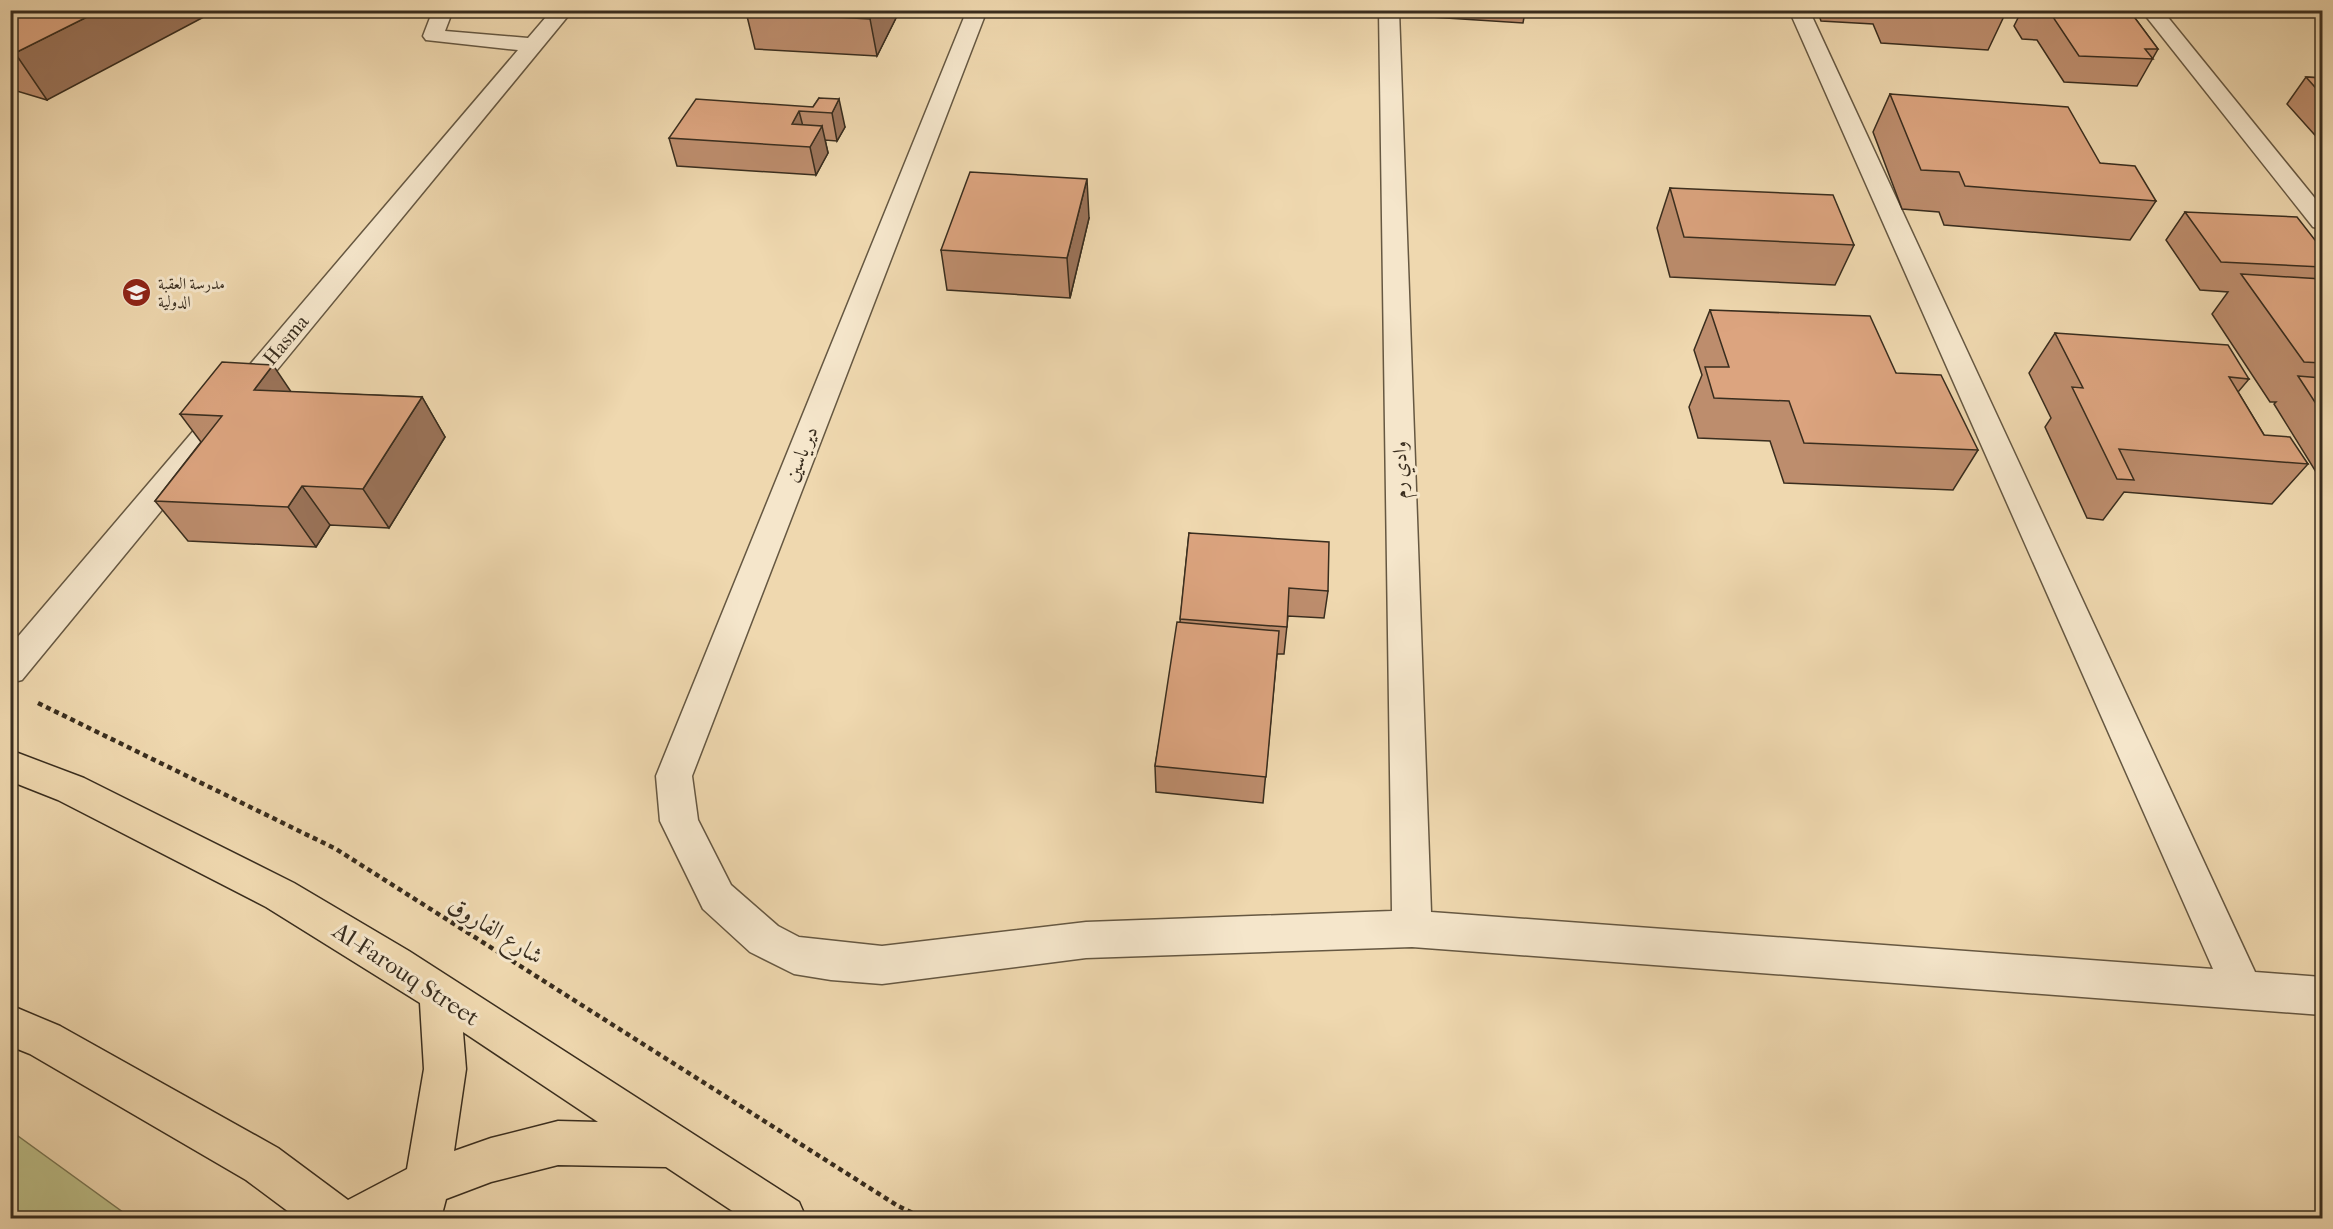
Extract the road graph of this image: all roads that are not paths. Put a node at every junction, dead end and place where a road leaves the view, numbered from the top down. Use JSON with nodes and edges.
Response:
{"nodes":[{"id":1,"x":442,"y":10,"type":"edge"},
{"id":2,"x":563,"y":10,"type":"edge"},
{"id":3,"x":976,"y":10,"type":"edge"},
{"id":4,"x":1389,"y":10,"type":"edge"},
{"id":5,"x":1799,"y":10,"type":"edge"},
{"id":6,"x":2151,"y":10,"type":"edge"},
{"id":7,"x":533,"y":45,"type":"junction"},
{"id":8,"x":2322,"y":222,"type":"edge"},
{"id":9,"x":10,"y":669,"type":"edge"},
{"id":10,"x":10,"y":765,"type":"edge"},
{"id":11,"x":1412,"y":929,"type":"junction"},
{"id":12,"x":2242,"y":988,"type":"junction"},
{"id":13,"x":440,"y":995,"type":"junction"},
{"id":14,"x":2322,"y":996,"type":"edge"},
{"id":15,"x":10,"y":1025,"type":"edge"},
{"id":16,"x":670,"y":1145,"type":"junction"},
{"id":17,"x":422,"y":1201,"type":"edge"},
{"id":18,"x":334,"y":1218,"type":"edge"},
{"id":19,"x":361,"y":1218,"type":"edge"},
{"id":20,"x":783,"y":1218,"type":"edge"}],
"edges":[{"from":1,"to":7,"type":"street"},
{"from":2,"to":7,"type":"street","name":"Hasma"},
{"from":3,"to":11,"type":"street","name":"دير ياسين"},
{"from":4,"to":11,"type":"street","name":"وادي رم"},
{"from":5,"to":12,"type":"street"},
{"from":6,"to":8,"type":"street"},
{"from":7,"to":9,"type":"street","name":"Hasma"},
{"from":10,"to":13,"type":"main road","name":"Al-Farouq Street"},
{"from":11,"to":12,"type":"street"},
{"from":12,"to":14,"type":"street"},
{"from":13,"to":16,"type":"main road","name":"Al-Farouq Street"},
{"from":13,"to":17,"type":"main road"},
{"from":15,"to":18,"type":"main road"},
{"from":16,"to":17,"type":"main road"},
{"from":16,"to":20,"type":"main road","name":"Al-Farouq Street"},
{"from":17,"to":19,"type":"main road"}]}
